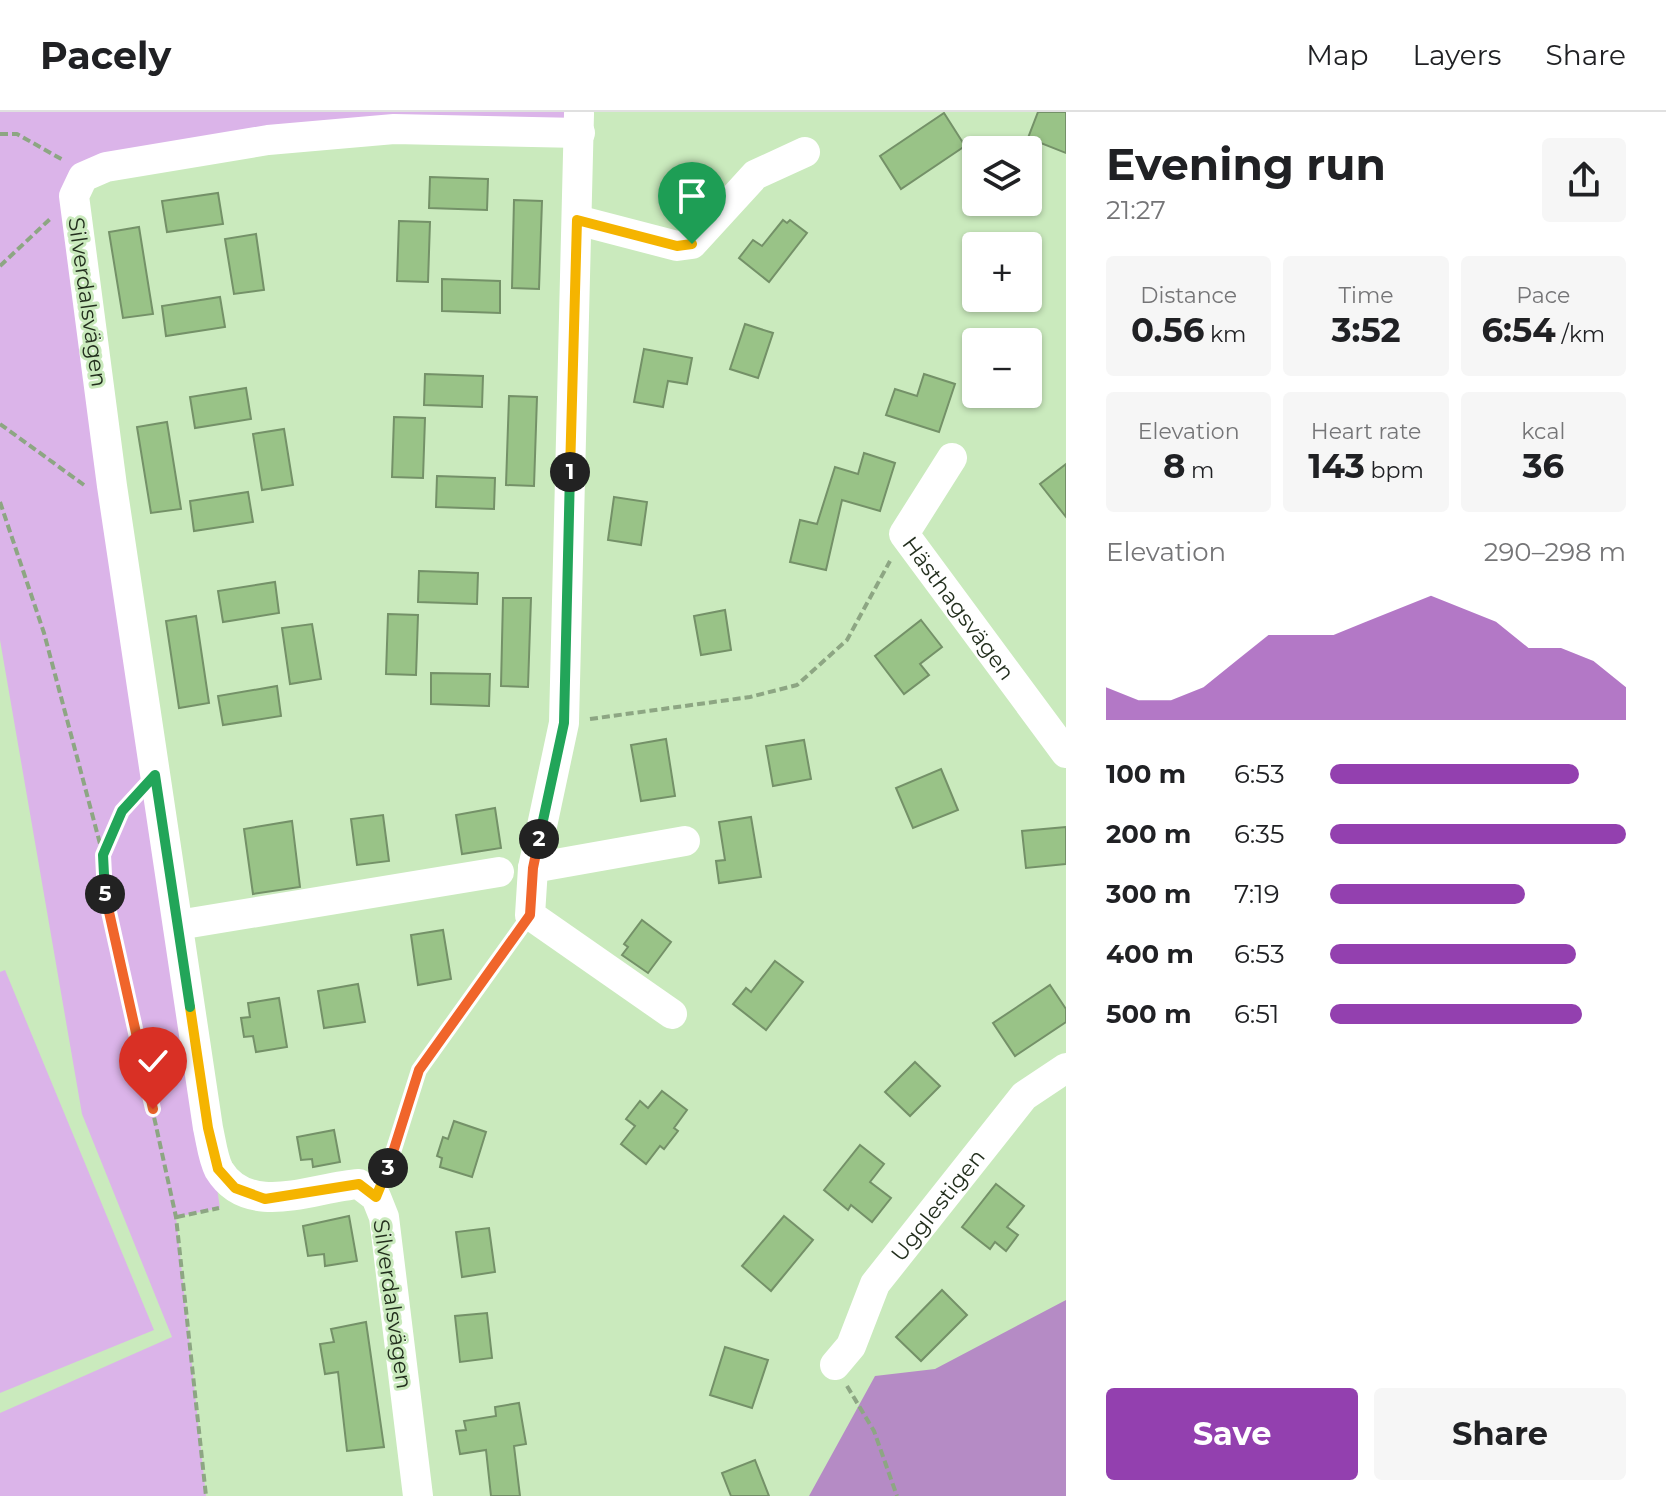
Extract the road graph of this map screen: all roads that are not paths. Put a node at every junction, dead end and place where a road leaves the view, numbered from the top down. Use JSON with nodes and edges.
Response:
{"nodes":[{"id":1,"x":580,"y":122,"type":"edge"},
{"id":2,"x":805,"y":152,"type":"dead end"},
{"id":3,"x":577,"y":220,"type":"junction"},
{"id":4,"x":952,"y":458,"type":"dead end"},
{"id":5,"x":1066,"y":753,"type":"edge"},
{"id":6,"x":685,"y":841,"type":"dead end"},
{"id":7,"x":533,"y":868,"type":"junction"},
{"id":8,"x":499,"y":872,"type":"dead end"},
{"id":9,"x":178,"y":925,"type":"junction"},
{"id":10,"x":672,"y":1014,"type":"dead end"},
{"id":11,"x":1066,"y":1068,"type":"edge"},
{"id":12,"x":835,"y":1365,"type":"road end"},
{"id":13,"x":418,"y":1496,"type":"edge"}],
"edges":[{"from":1,"to":3,"type":"street"},
{"from":1,"to":9,"type":"street","name":"Silverdalsvägen"},
{"from":2,"to":3,"type":"street"},
{"from":3,"to":7,"type":"street"},
{"from":4,"to":5,"type":"street","name":"Hästhagsvägen"},
{"from":6,"to":7,"type":"street"},
{"from":7,"to":10,"type":"street"},
{"from":8,"to":9,"type":"street"},
{"from":9,"to":13,"type":"street","name":"Silverdalsvägen"},
{"from":11,"to":12,"type":"street","name":"Ugglestigen"}]}
